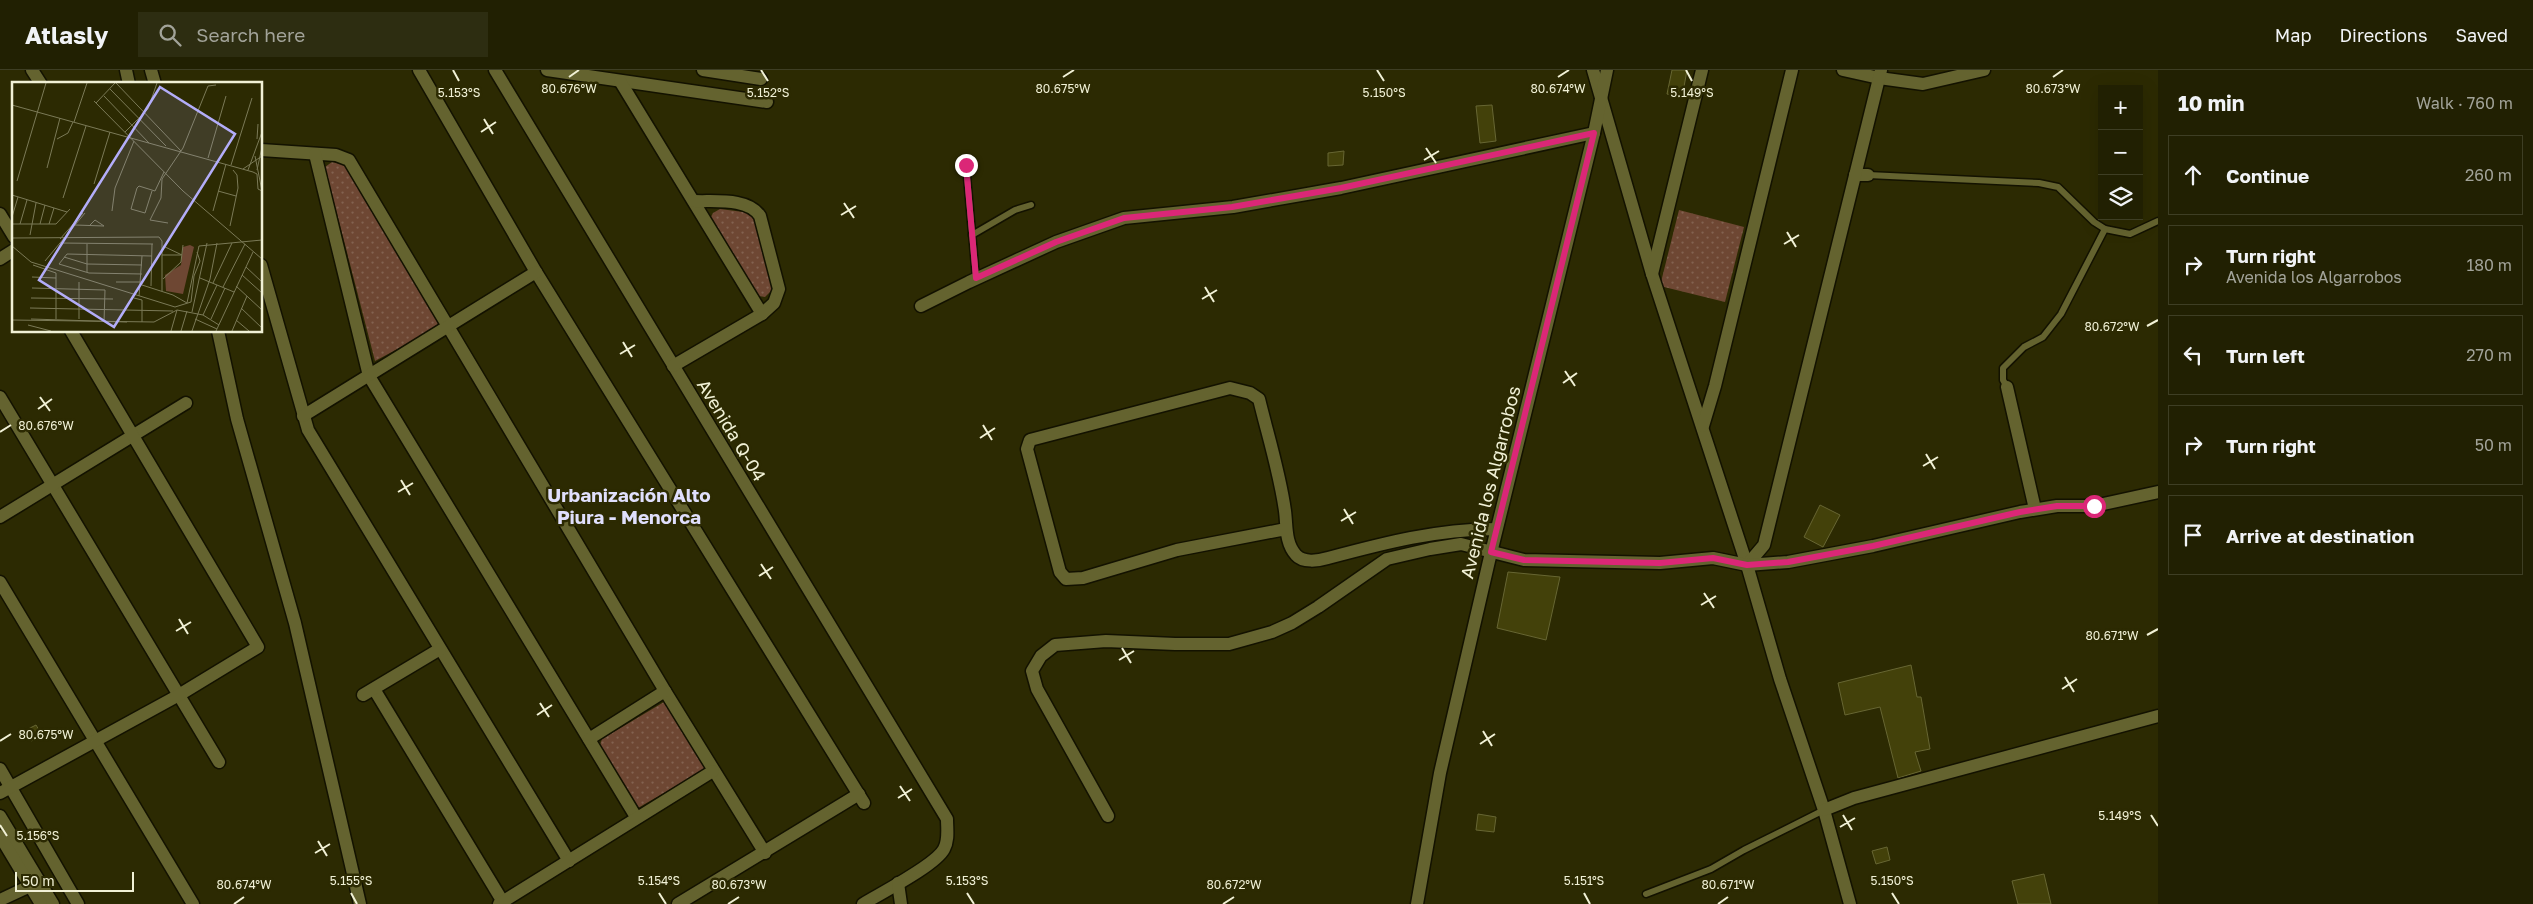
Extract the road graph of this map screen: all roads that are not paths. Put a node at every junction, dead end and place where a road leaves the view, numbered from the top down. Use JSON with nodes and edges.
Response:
{"nodes":[{"id":1,"x":32,"y":70,"type":"edge"},
{"id":2,"x":419,"y":70,"type":"edge"},
{"id":3,"x":495,"y":70,"type":"edge"},
{"id":4,"x":547,"y":70,"type":"edge"},
{"id":5,"x":703,"y":70,"type":"edge"},
{"id":6,"x":1593,"y":70,"type":"edge"},
{"id":7,"x":1607,"y":70,"type":"edge"},
{"id":8,"x":1702,"y":70,"type":"edge"},
{"id":9,"x":1792,"y":70,"type":"edge"},
{"id":10,"x":1843,"y":70,"type":"edge"},
{"id":11,"x":1984,"y":70,"type":"edge"},
{"id":12,"x":1880,"y":74,"type":"edge"},
{"id":13,"x":760,"y":79,"type":"dead end"},
{"id":14,"x":620,"y":81,"type":"junction"},
{"id":15,"x":40,"y":82,"type":"edge"},
{"id":16,"x":1600,"y":96,"type":"junction"},
{"id":17,"x":767,"y":102,"type":"dead end"},
{"id":18,"x":1594,"y":133,"type":"junction"},
{"id":19,"x":262,"y":150,"type":"edge"},
{"id":20,"x":315,"y":154,"type":"junction"},
{"id":21,"x":966,"y":165,"type":"dead end"},
{"id":22,"x":1855,"y":175,"type":"junction"},
{"id":23,"x":1868,"y":176,"type":"joint"},
{"id":24,"x":694,"y":201,"type":"junction"},
{"id":25,"x":1031,"y":206,"type":"dead end"},
{"id":26,"x":0,"y":214,"type":"edge"},
{"id":27,"x":2158,"y":221,"type":"edge"},
{"id":28,"x":2105,"y":229,"type":"junction"},
{"id":29,"x":12,"y":234,"type":"edge"},
{"id":30,"x":972,"y":234,"type":"junction"},
{"id":31,"x":12,"y":251,"type":"edge"},
{"id":32,"x":0,"y":259,"type":"edge"},
{"id":33,"x":262,"y":269,"type":"edge"},
{"id":34,"x":536,"y":272,"type":"junction"},
{"id":35,"x":1652,"y":274,"type":"junction"},
{"id":36,"x":976,"y":278,"type":"junction"},
{"id":37,"x":921,"y":306,"type":"dead end"},
{"id":38,"x":762,"y":314,"type":"junction"},
{"id":39,"x":448,"y":328,"type":"junction"},
{"id":40,"x":72,"y":332,"type":"edge"},
{"id":41,"x":218,"y":332,"type":"edge"},
{"id":42,"x":673,"y":366,"type":"junction"},
{"id":43,"x":369,"y":376,"type":"junction"},
{"id":44,"x":2007,"y":387,"type":"joint"},
{"id":45,"x":0,"y":397,"type":"edge"},
{"id":46,"x":186,"y":404,"type":"dead end"},
{"id":47,"x":303,"y":416,"type":"junction"},
{"id":48,"x":1703,"y":426,"type":"junction"},
{"id":49,"x":134,"y":435,"type":"junction"},
{"id":50,"x":53,"y":485,"type":"junction"},
{"id":51,"x":2158,"y":492,"type":"edge"},
{"id":52,"x":2035,"y":510,"type":"junction"},
{"id":53,"x":0,"y":517,"type":"edge"},
{"id":54,"x":1286,"y":529,"type":"junction"},
{"id":55,"x":1496,"y":529,"type":"junction"},
{"id":56,"x":1491,"y":552,"type":"junction"},
{"id":57,"x":1747,"y":565,"type":"junction"},
{"id":58,"x":0,"y":582,"type":"edge"},
{"id":59,"x":440,"y":649,"type":"junction"},
{"id":60,"x":665,"y":691,"type":"junction"},
{"id":61,"x":179,"y":695,"type":"junction"},
{"id":62,"x":2158,"y":716,"type":"edge"},
{"id":63,"x":589,"y":739,"type":"junction"},
{"id":64,"x":95,"y":741,"type":"junction"},
{"id":65,"x":219,"y":762,"type":"dead end"},
{"id":66,"x":0,"y":769,"type":"edge"},
{"id":67,"x":713,"y":771,"type":"junction"},
{"id":68,"x":5,"y":790,"type":"edge"},
{"id":69,"x":1824,"y":810,"type":"junction"},
{"id":70,"x":0,"y":816,"type":"edge"},
{"id":71,"x":636,"y":816,"type":"junction"},
{"id":72,"x":1108,"y":816,"type":"dead end"},
{"id":73,"x":0,"y":836,"type":"edge"},
{"id":74,"x":765,"y":853,"type":"junction"},
{"id":75,"x":570,"y":860,"type":"junction"},
{"id":76,"x":898,"y":883,"type":"junction"},
{"id":77,"x":30,"y":886,"type":"junction"},
{"id":78,"x":1646,"y":894,"type":"dead end"},
{"id":79,"x":0,"y":900,"type":"edge"},
{"id":80,"x":501,"y":903,"type":"edge"},
{"id":81,"x":41,"y":904,"type":"edge"},
{"id":82,"x":53,"y":904,"type":"edge"},
{"id":83,"x":78,"y":904,"type":"edge"},
{"id":84,"x":193,"y":904,"type":"edge"},
{"id":85,"x":360,"y":904,"type":"edge"},
{"id":86,"x":678,"y":904,"type":"edge"},
{"id":87,"x":863,"y":904,"type":"edge"},
{"id":88,"x":901,"y":904,"type":"edge"},
{"id":89,"x":1417,"y":904,"type":"edge"},
{"id":90,"x":1850,"y":904,"type":"edge"}],
"edges":[{"from":1,"to":15,"type":"street"},
{"from":2,"to":34,"type":"street"},
{"from":3,"to":42,"type":"street","name":"Avenida Q-04"},
{"from":4,"to":14,"type":"street"},
{"from":5,"to":13,"type":"street"},
{"from":6,"to":16,"type":"street"},
{"from":7,"to":16,"type":"street","name":"Avenida los Algarrobos"},
{"from":8,"to":35,"type":"street"},
{"from":9,"to":48,"type":"street"},
{"from":10,"to":12,"type":"street"},
{"from":11,"to":12,"type":"street"},
{"from":12,"to":22,"type":"street"},
{"from":14,"to":17,"type":"street"},
{"from":14,"to":24,"type":"street"},
{"from":16,"to":18,"type":"street","name":"Avenida los Algarrobos"},
{"from":16,"to":35,"type":"street"},
{"from":18,"to":36,"type":"street"},
{"from":18,"to":55,"type":"street","name":"Avenida los Algarrobos"},
{"from":19,"to":20,"type":"street"},
{"from":20,"to":39,"type":"street"},
{"from":20,"to":43,"type":"street"},
{"from":21,"to":30,"type":"lane"},
{"from":22,"to":23,"type":"street"},
{"from":22,"to":57,"type":"street"},
{"from":23,"to":28,"type":"lane"},
{"from":24,"to":38,"type":"street"},
{"from":24,"to":38,"type":"street"},
{"from":25,"to":30,"type":"lane"},
{"from":26,"to":29,"type":"street"},
{"from":27,"to":28,"type":"lane"},
{"from":28,"to":44,"type":"lane"},
{"from":30,"to":36,"type":"lane"},
{"from":31,"to":32,"type":"street"},
{"from":33,"to":47,"type":"street"},
{"from":34,"to":39,"type":"street"},
{"from":34,"to":74,"type":"street"},
{"from":35,"to":48,"type":"street"},
{"from":36,"to":37,"type":"street"},
{"from":38,"to":42,"type":"street"},
{"from":39,"to":43,"type":"street"},
{"from":39,"to":60,"type":"street"},
{"from":40,"to":49,"type":"street"},
{"from":41,"to":85,"type":"street"},
{"from":42,"to":76,"type":"street","name":"Avenida Q-04"},
{"from":43,"to":47,"type":"street"},
{"from":43,"to":63,"type":"street"},
{"from":44,"to":52,"type":"street"},
{"from":45,"to":50,"type":"street"},
{"from":46,"to":49,"type":"street"},
{"from":47,"to":59,"type":"street"},
{"from":48,"to":57,"type":"street"},
{"from":49,"to":50,"type":"street"},
{"from":49,"to":61,"type":"street"},
{"from":50,"to":53,"type":"street"},
{"from":50,"to":61,"type":"street"},
{"from":51,"to":52,"type":"street"},
{"from":52,"to":57,"type":"street"},
{"from":54,"to":54,"type":"street"},
{"from":54,"to":55,"type":"street"},
{"from":55,"to":56,"type":"street","name":"Avenida los Algarrobos"},
{"from":56,"to":57,"type":"street"},
{"from":56,"to":72,"type":"street"},
{"from":56,"to":89,"type":"street","name":"Avenida los Algarrobos"},
{"from":57,"to":69,"type":"street"},
{"from":58,"to":64,"type":"street"},
{"from":59,"to":75,"type":"street"},
{"from":59,"to":80,"type":"street"},
{"from":60,"to":63,"type":"street"},
{"from":60,"to":67,"type":"street"},
{"from":61,"to":64,"type":"street"},
{"from":61,"to":65,"type":"street"},
{"from":62,"to":69,"type":"street"},
{"from":63,"to":71,"type":"street"},
{"from":64,"to":68,"type":"street"},
{"from":64,"to":84,"type":"street"},
{"from":66,"to":68,"type":"street"},
{"from":67,"to":71,"type":"street"},
{"from":67,"to":74,"type":"street"},
{"from":68,"to":83,"type":"street"},
{"from":69,"to":78,"type":"lane"},
{"from":69,"to":90,"type":"street"},
{"from":70,"to":82,"type":"street"},
{"from":71,"to":75,"type":"street"},
{"from":73,"to":77,"type":"street"},
{"from":74,"to":86,"type":"street"},
{"from":75,"to":80,"type":"street"},
{"from":76,"to":87,"type":"street","name":"Avenida Q-04"},
{"from":76,"to":88,"type":"street"},
{"from":77,"to":79,"type":"street"},
{"from":77,"to":81,"type":"street"}]}
